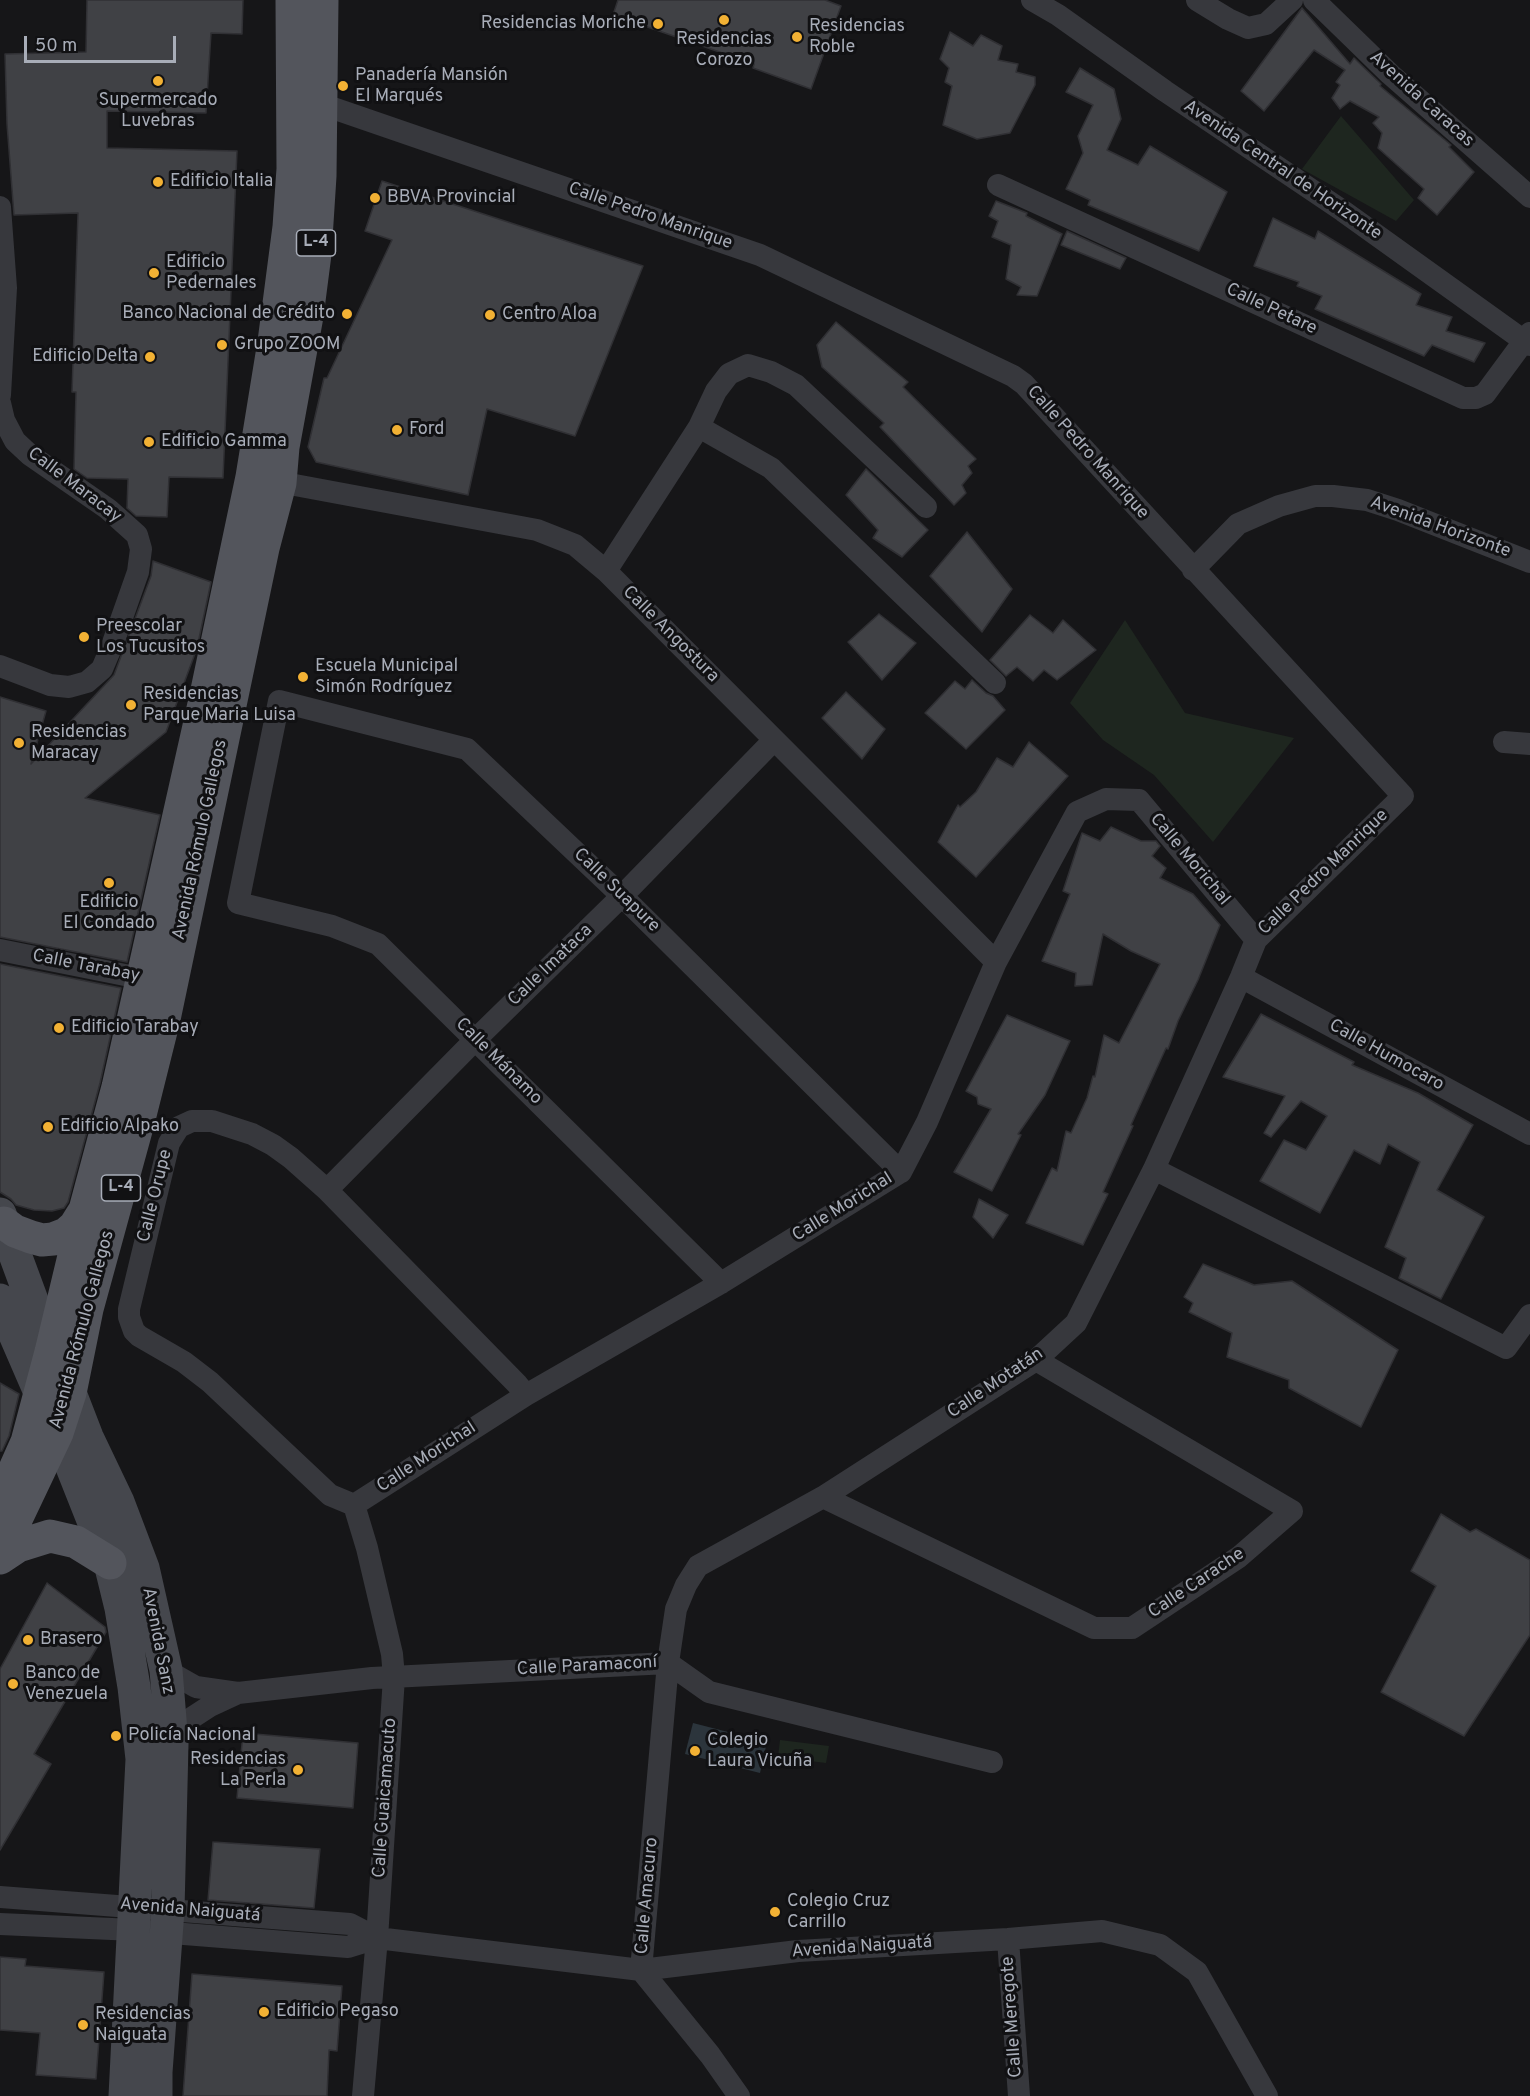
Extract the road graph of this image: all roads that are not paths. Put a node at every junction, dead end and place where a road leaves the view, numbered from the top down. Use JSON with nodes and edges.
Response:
{"nodes":[{"id":1,"x":292,"y":0,"type":"edge"},
{"id":2,"x":322,"y":0,"type":"edge"},
{"id":3,"x":1032,"y":0,"type":"edge"},
{"id":4,"x":1197,"y":0,"type":"edge"},
{"id":5,"x":1292,"y":0,"type":"edge"},
{"id":6,"x":1314,"y":0,"type":"edge"},
{"id":7,"x":321,"y":104,"type":"junction"},
{"id":8,"x":998,"y":185,"type":"dead end"},
{"id":9,"x":1530,"y":197,"type":"edge"},
{"id":10,"x":0,"y":207,"type":"edge"},
{"id":11,"x":1528,"y":339,"type":"edge"},
{"id":12,"x":0,"y":395,"type":"edge"},
{"id":13,"x":0,"y":403,"type":"edge"},
{"id":14,"x":699,"y":428,"type":"junction"},
{"id":15,"x":266,"y":480,"type":"junction"},
{"id":16,"x":926,"y":507,"type":"dead end"},
{"id":17,"x":1530,"y":562,"type":"edge"},
{"id":18,"x":1193,"y":570,"type":"junction"},
{"id":19,"x":606,"y":571,"type":"junction"},
{"id":20,"x":0,"y":666,"type":"edge"},
{"id":21,"x":995,"y":683,"type":"dead end"},
{"id":22,"x":774,"y":740,"type":"junction"},
{"id":23,"x":1504,"y":742,"type":"dead end"},
{"id":24,"x":1530,"y":744,"type":"edge"},
{"id":25,"x":622,"y":896,"type":"junction"},
{"id":26,"x":238,"y":903,"type":"joint"},
{"id":27,"x":1256,"y":939,"type":"junction"},
{"id":28,"x":0,"y":950,"type":"edge"},
{"id":29,"x":996,"y":962,"type":"junction"},
{"id":30,"x":1241,"y":977,"type":"junction"},
{"id":31,"x":157,"y":981,"type":"junction"},
{"id":32,"x":476,"y":1039,"type":"junction"},
{"id":33,"x":1530,"y":1134,"type":"edge"},
{"id":34,"x":1154,"y":1169,"type":"junction"},
{"id":35,"x":901,"y":1172,"type":"junction"},
{"id":36,"x":327,"y":1190,"type":"junction"},
{"id":37,"x":85,"y":1210,"type":"junction"},
{"id":38,"x":2,"y":1219,"type":"edge"},
{"id":39,"x":722,"y":1283,"type":"junction"},
{"id":40,"x":0,"y":1300,"type":"edge"},
{"id":41,"x":1530,"y":1315,"type":"edge"},
{"id":42,"x":51,"y":1352,"type":"junction"},
{"id":43,"x":1036,"y":1360,"type":"junction"},
{"id":44,"x":55,"y":1392,"type":"junction"},
{"id":45,"x":526,"y":1395,"type":"junction"},
{"id":46,"x":57,"y":1433,"type":"junction"},
{"id":47,"x":823,"y":1497,"type":"junction"},
{"id":48,"x":0,"y":1498,"type":"edge"},
{"id":49,"x":354,"y":1505,"type":"junction"},
{"id":50,"x":0,"y":1556,"type":"edge"},
{"id":51,"x":110,"y":1563,"type":"junction"},
{"id":52,"x":668,"y":1663,"type":"junction"},
{"id":53,"x":166,"y":1670,"type":"junction"},
{"id":54,"x":394,"y":1677,"type":"junction"},
{"id":55,"x":238,"y":1693,"type":"junction"},
{"id":56,"x":172,"y":1744,"type":"junction"},
{"id":57,"x":992,"y":1762,"type":"dead end"},
{"id":58,"x":0,"y":1897,"type":"edge"},
{"id":59,"x":134,"y":1918,"type":"junction"},
{"id":60,"x":167,"y":1922,"type":"junction"},
{"id":61,"x":0,"y":1924,"type":"edge"},
{"id":62,"x":377,"y":1938,"type":"junction"},
{"id":63,"x":1008,"y":1939,"type":"junction"},
{"id":64,"x":641,"y":1970,"type":"junction"},
{"id":65,"x":125,"y":2096,"type":"edge"},
{"id":66,"x":156,"y":2096,"type":"edge"},
{"id":67,"x":363,"y":2096,"type":"edge"},
{"id":68,"x":739,"y":2096,"type":"edge"},
{"id":69,"x":1018,"y":2096,"type":"edge"},
{"id":70,"x":1267,"y":2096,"type":"edge"}],
"edges":[{"from":1,"to":15,"type":"main road","name":"Avenida Rómulo Gallegos","number":"L-4"},
{"from":2,"to":7,"type":"main road","name":"Avenida Rómulo Gallegos","number":"L-4"},
{"from":3,"to":11,"type":"street","name":"Avenida Central de Horizonte"},
{"from":4,"to":5,"type":"street"},
{"from":6,"to":9,"type":"street","name":"Avenida Caracas"},
{"from":7,"to":15,"type":"main road","name":"Avenida Rómulo Gallegos","number":"L-4"},
{"from":7,"to":18,"type":"street","name":"Calle Pedro Manrique"},
{"from":8,"to":11,"type":"street","name":"Calle Petare"},
{"from":10,"to":12,"type":"street"},
{"from":13,"to":20,"type":"street","name":"Calle Maracay"},
{"from":14,"to":16,"type":"street"},
{"from":14,"to":19,"type":"street"},
{"from":14,"to":21,"type":"street"},
{"from":15,"to":19,"type":"street","name":"Calle Angostura"},
{"from":15,"to":31,"type":"main road","name":"Avenida Rómulo Gallegos","number":"L-4"},
{"from":17,"to":18,"type":"street","name":"Avenida Horizonte"},
{"from":18,"to":27,"type":"street","name":"Calle Pedro Manrique"},
{"from":19,"to":22,"type":"street","name":"Calle Angostura"},
{"from":22,"to":25,"type":"street","name":"Calle Imataca"},
{"from":22,"to":29,"type":"street","name":"Calle Angostura"},
{"from":23,"to":24,"type":"street"},
{"from":25,"to":26,"type":"street","name":"Calle Suapure"},
{"from":25,"to":32,"type":"street","name":"Calle Imataca"},
{"from":25,"to":35,"type":"street","name":"Calle Suapure"},
{"from":26,"to":32,"type":"street","name":"Calle Mánamo"},
{"from":27,"to":29,"type":"street","name":"Calle Morichal"},
{"from":27,"to":30,"type":"street","name":"Calle Motatán"},
{"from":28,"to":31,"type":"street","name":"Calle Tarabay"},
{"from":29,"to":35,"type":"street","name":"Calle Morichal"},
{"from":30,"to":33,"type":"street","name":"Calle Humocaro"},
{"from":30,"to":34,"type":"street","name":"Calle Motatán"},
{"from":31,"to":37,"type":"main road","name":"Avenida Rómulo Gallegos","number":"L-4"},
{"from":31,"to":44,"type":"main road","name":"Avenida Rómulo Gallegos","number":"L-4"},
{"from":32,"to":36,"type":"street","name":"Calle Imataca"},
{"from":32,"to":39,"type":"street","name":"Calle Mánamo"},
{"from":34,"to":41,"type":"street"},
{"from":34,"to":43,"type":"street","name":"Calle Motatán"},
{"from":35,"to":39,"type":"street","name":"Calle Morichal"},
{"from":36,"to":45,"type":"street","name":"Calle Orupe"},
{"from":36,"to":49,"type":"street","name":"Calle Orupe"},
{"from":37,"to":38,"type":"main road"},
{"from":37,"to":42,"type":"main road","name":"Avenida Rómulo Gallegos","number":"L-4"},
{"from":38,"to":42,"type":"street"},
{"from":39,"to":45,"type":"street","name":"Calle Morichal"},
{"from":40,"to":44,"type":"street","name":"Avenida Sanz"},
{"from":42,"to":44,"type":"main road","name":"Avenida Rómulo Gallegos","number":"L-4"},
{"from":43,"to":47,"type":"street","name":"Calle Motatán"},
{"from":43,"to":47,"type":"street","name":"Calle Carache"},
{"from":44,"to":46,"type":"street","name":"Avenida Sanz"},
{"from":44,"to":48,"type":"main road","name":"Avenida Rómulo Gallegos","number":"L-4"},
{"from":44,"to":53,"type":"street","name":"Avenida Sanz"},
{"from":45,"to":49,"type":"street","name":"Calle Morichal"},
{"from":46,"to":50,"type":"main road","name":"Avenida Rómulo Gallegos"},
{"from":46,"to":51,"type":"street","name":"Avenida Sanz"},
{"from":47,"to":52,"type":"street","name":"Calle Motatán"},
{"from":49,"to":54,"type":"street","name":"Calle Guaicamacuto"},
{"from":50,"to":51,"type":"main road"},
{"from":51,"to":59,"type":"street","name":"Avenida Sanz"},
{"from":52,"to":54,"type":"street","name":"Calle Paramaconí"},
{"from":52,"to":57,"type":"street","name":"Calle Paramaconí"},
{"from":52,"to":64,"type":"street","name":"Calle Amacuro"},
{"from":53,"to":55,"type":"street","name":"Calle Paramaconí"},
{"from":53,"to":56,"type":"street","name":"Avenida Sanz"},
{"from":54,"to":55,"type":"street","name":"Calle Paramaconí"},
{"from":54,"to":62,"type":"street","name":"Calle Guaicamacuto"},
{"from":55,"to":56,"type":"street","name":"Calle Paramaconí"},
{"from":56,"to":60,"type":"street","name":"Avenida Sanz"},
{"from":58,"to":59,"type":"street","name":"Avenida Naiguatá"},
{"from":59,"to":60,"type":"street","name":"Avenida Naiguatá"},
{"from":59,"to":61,"type":"street","name":"Avenida Naiguatá"},
{"from":59,"to":65,"type":"street","name":"Avenida Sanz"},
{"from":60,"to":62,"type":"street","name":"Avenida Naiguatá"},
{"from":60,"to":66,"type":"street","name":"Avenida Sanz"},
{"from":62,"to":64,"type":"street","name":"Avenida Naiguatá"},
{"from":62,"to":67,"type":"street","name":"Calle Guaicamacuto"},
{"from":63,"to":64,"type":"street","name":"Avenida Naiguatá"},
{"from":63,"to":69,"type":"street","name":"Calle Meregote"},
{"from":63,"to":70,"type":"street","name":"Avenida Naiguatá"},
{"from":64,"to":68,"type":"street","name":"Calle Amacuro"}]}
